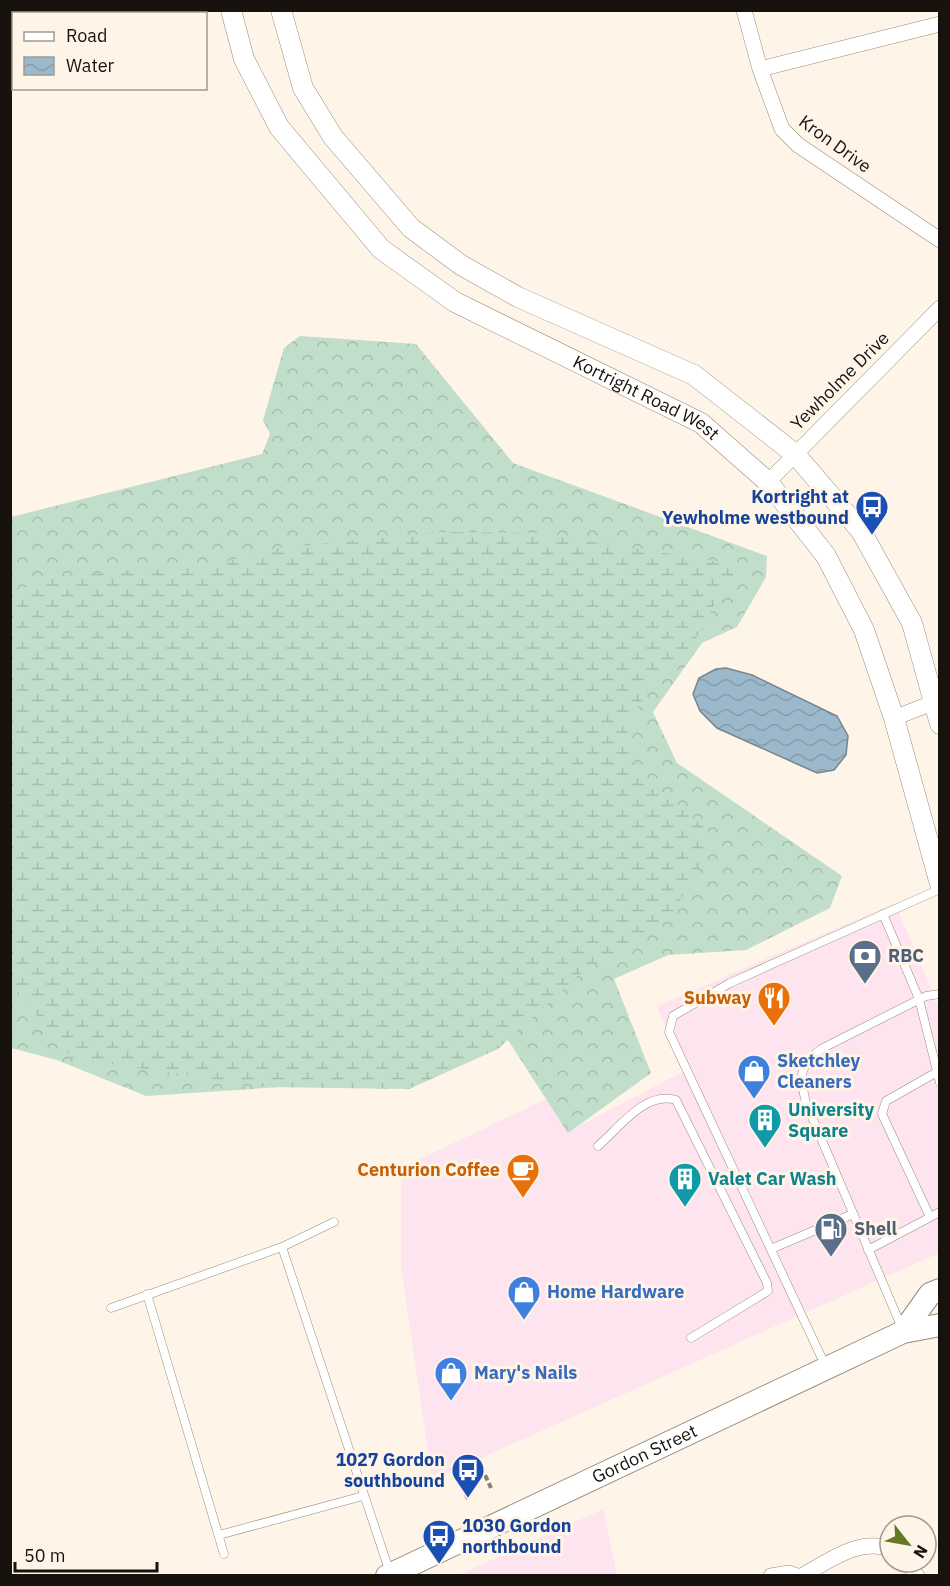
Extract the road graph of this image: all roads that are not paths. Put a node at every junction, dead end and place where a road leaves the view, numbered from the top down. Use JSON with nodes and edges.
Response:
{"nodes":[{"id":1,"x":231,"y":10,"type":"edge"},
{"id":2,"x":281,"y":10,"type":"edge"},
{"id":3,"x":744,"y":10,"type":"edge"},
{"id":4,"x":939,"y":24,"type":"edge"},
{"id":5,"x":760,"y":69,"type":"junction"},
{"id":6,"x":939,"y":240,"type":"edge"},
{"id":7,"x":939,"y":308,"type":"edge"},
{"id":8,"x":795,"y":454,"type":"junction"},
{"id":9,"x":768,"y":483,"type":"junction"},
{"id":10,"x":936,"y":701,"type":"edge"},
{"id":11,"x":894,"y":718,"type":"junction"},
{"id":12,"x":939,"y":724,"type":"edge"},
{"id":13,"x":939,"y":884,"type":"edge"},
{"id":14,"x":939,"y":889,"type":"edge"},
{"id":15,"x":883,"y":914,"type":"junction"},
{"id":16,"x":939,"y":994,"type":"edge"},
{"id":17,"x":919,"y":999,"type":"junction"},
{"id":18,"x":937,"y":1072,"type":"junction"},
{"id":19,"x":939,"y":1083,"type":"edge"},
{"id":20,"x":598,"y":1146,"type":"dead end"},
{"id":21,"x":939,"y":1212,"type":"edge"},
{"id":22,"x":853,"y":1214,"type":"junction"},
{"id":23,"x":930,"y":1217,"type":"junction"},
{"id":24,"x":334,"y":1222,"type":"dead end"},
{"id":25,"x":282,"y":1247,"type":"junction"},
{"id":26,"x":771,"y":1249,"type":"junction"},
{"id":27,"x":868,"y":1250,"type":"junction"},
{"id":28,"x":939,"y":1290,"type":"edge"},
{"id":29,"x":147,"y":1294,"type":"junction"},
{"id":30,"x":111,"y":1308,"type":"dead end"},
{"id":31,"x":939,"y":1325,"type":"edge"},
{"id":32,"x":903,"y":1332,"type":"junction"},
{"id":33,"x":691,"y":1338,"type":"dead end"},
{"id":34,"x":826,"y":1368,"type":"junction"},
{"id":35,"x":363,"y":1496,"type":"junction"},
{"id":36,"x":219,"y":1535,"type":"junction"},
{"id":37,"x":878,"y":1546,"type":"edge"},
{"id":38,"x":224,"y":1554,"type":"dead end"},
{"id":39,"x":389,"y":1575,"type":"edge"},
{"id":40,"x":771,"y":1575,"type":"edge"},
{"id":41,"x":799,"y":1575,"type":"edge"}],
"edges":[{"from":1,"to":9,"type":"street","name":"Kortright Road West"},
{"from":2,"to":8,"type":"street","name":"Kortright Road West"},
{"from":3,"to":5,"type":"street","name":"Kron Drive"},
{"from":4,"to":5,"type":"street"},
{"from":5,"to":6,"type":"street","name":"Kron Drive"},
{"from":7,"to":8,"type":"street","name":"Yewholme Drive"},
{"from":8,"to":9,"type":"street","name":"Yewholme Drive"},
{"from":8,"to":10,"type":"street","name":"Kortright Road West"},
{"from":9,"to":11,"type":"street","name":"Kortright Road West"},
{"from":10,"to":11,"type":"street"},
{"from":10,"to":12,"type":"street","name":"Kortright Road West"},
{"from":11,"to":13,"type":"street","name":"Kortright Road West"},
{"from":14,"to":15,"type":"lane"},
{"from":15,"to":17,"type":"lane"},
{"from":15,"to":26,"type":"lane"},
{"from":16,"to":17,"type":"lane"},
{"from":17,"to":18,"type":"lane"},
{"from":17,"to":22,"type":"lane"},
{"from":18,"to":19,"type":"lane"},
{"from":18,"to":23,"type":"lane"},
{"from":20,"to":33,"type":"lane"},
{"from":21,"to":23,"type":"lane"},
{"from":22,"to":26,"type":"lane"},
{"from":22,"to":27,"type":"lane"},
{"from":23,"to":27,"type":"lane"},
{"from":24,"to":25,"type":"lane"},
{"from":25,"to":29,"type":"lane"},
{"from":25,"to":35,"type":"lane"},
{"from":26,"to":34,"type":"lane"},
{"from":27,"to":32,"type":"lane"},
{"from":28,"to":32,"type":"main road","name":"Gordon Street"},
{"from":29,"to":30,"type":"lane"},
{"from":29,"to":36,"type":"lane"},
{"from":31,"to":32,"type":"main road","name":"Gordon Street"},
{"from":32,"to":34,"type":"main road","name":"Gordon Street"},
{"from":34,"to":39,"type":"main road","name":"Gordon Street"},
{"from":35,"to":36,"type":"lane"},
{"from":35,"to":39,"type":"lane"},
{"from":36,"to":38,"type":"lane"},
{"from":37,"to":41,"type":"street"},
{"from":40,"to":41,"type":"street"}]}
